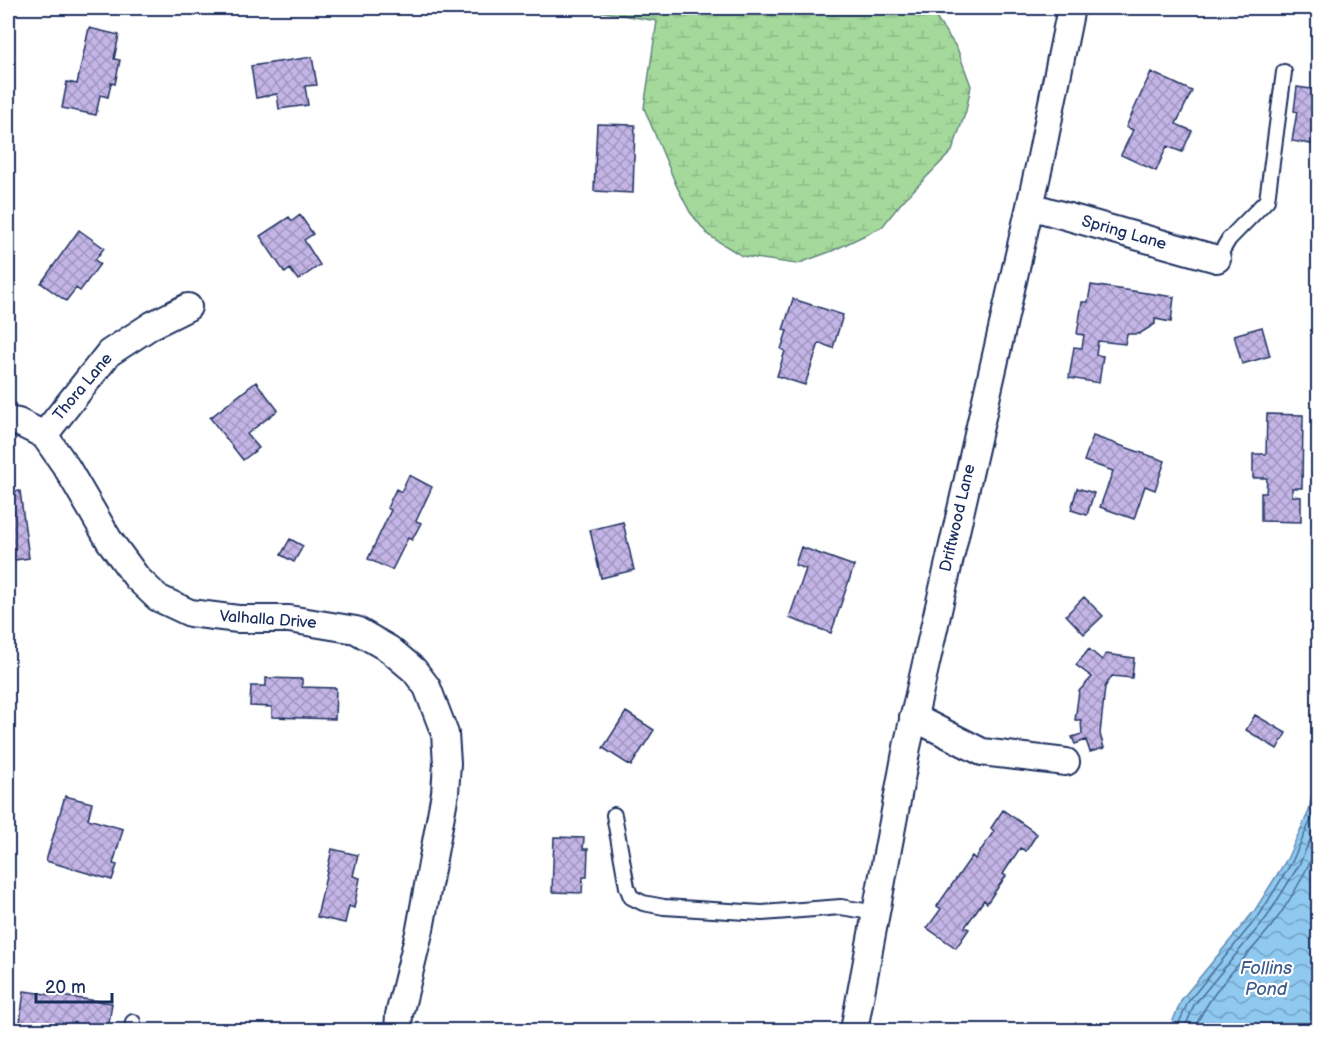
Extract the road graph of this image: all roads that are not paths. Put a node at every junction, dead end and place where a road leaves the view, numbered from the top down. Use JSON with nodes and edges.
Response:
{"nodes":[{"id":1,"x":1071,"y":8,"type":"edge"},
{"id":2,"x":1284,"y":72,"type":"dead end"},
{"id":3,"x":1030,"y":206,"type":"junction"},
{"id":4,"x":1217,"y":259,"type":"joint"},
{"id":5,"x":188,"y":307,"type":"dead end"},
{"id":6,"x":8,"y":420,"type":"edge"},
{"id":7,"x":44,"y":435,"type":"junction"},
{"id":8,"x":913,"y":717,"type":"junction"},
{"id":9,"x":1066,"y":762,"type":"dead end"},
{"id":10,"x":614,"y":815,"type":"dead end"},
{"id":11,"x":876,"y":913,"type":"junction"},
{"id":12,"x":398,"y":1030,"type":"edge"},
{"id":13,"x":854,"y":1030,"type":"edge"}],
"edges":[{"from":1,"to":3,"type":"street","name":"Driftwood Lane"},
{"from":2,"to":4,"type":"lane"},
{"from":3,"to":4,"type":"street","name":"Spring Lane"},
{"from":3,"to":8,"type":"street","name":"Driftwood Lane"},
{"from":5,"to":7,"type":"street","name":"Thora Lane"},
{"from":6,"to":7,"type":"street","name":"Valhalla Drive"},
{"from":7,"to":12,"type":"street","name":"Valhalla Drive"},
{"from":8,"to":9,"type":"street"},
{"from":8,"to":11,"type":"street","name":"Driftwood Lane"},
{"from":10,"to":11,"type":"lane"},
{"from":11,"to":13,"type":"street","name":"Driftwood Lane"}]}
